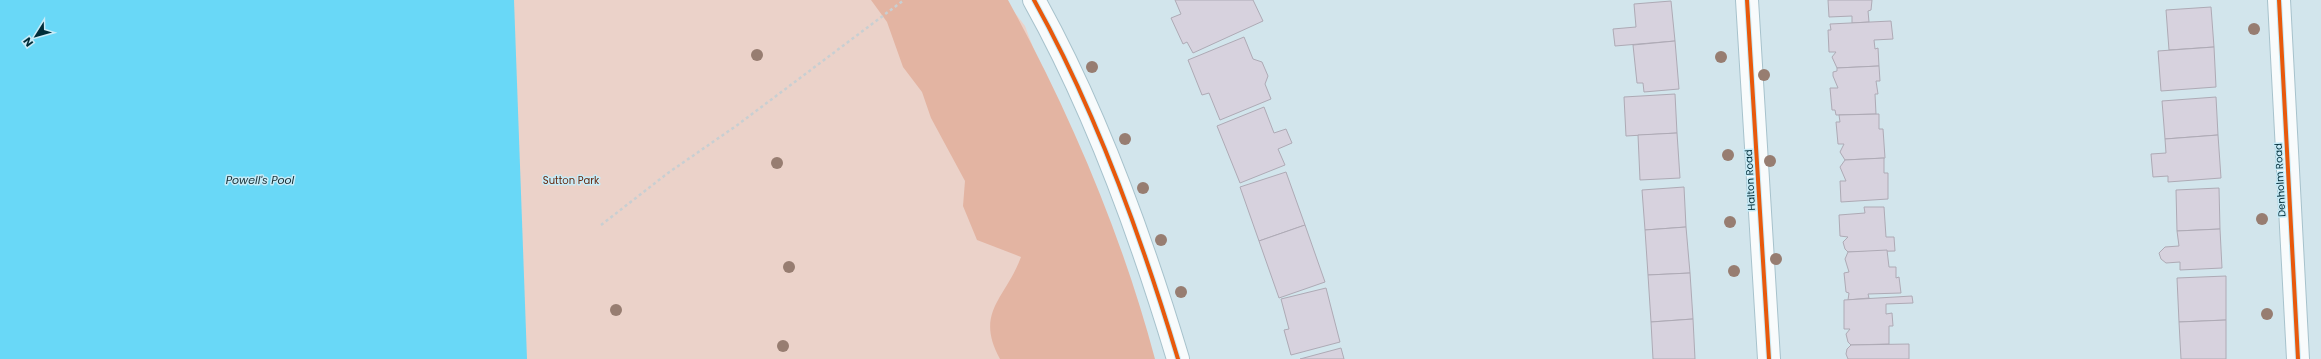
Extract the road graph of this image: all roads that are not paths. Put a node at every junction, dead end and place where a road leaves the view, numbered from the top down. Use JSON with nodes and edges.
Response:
{"nodes":[{"id":1,"x":1034,"y":0,"type":"edge"},
{"id":2,"x":1747,"y":0,"type":"edge"},
{"id":3,"x":2279,"y":0,"type":"edge"},
{"id":4,"x":1178,"y":359,"type":"edge"},
{"id":5,"x":1768,"y":359,"type":"edge"},
{"id":6,"x":2298,"y":359,"type":"edge"}],
"edges":[{"from":1,"to":4,"type":"street"},
{"from":2,"to":5,"type":"street","name":"Halton Road"},
{"from":3,"to":6,"type":"street","name":"Denholm Road"}]}
